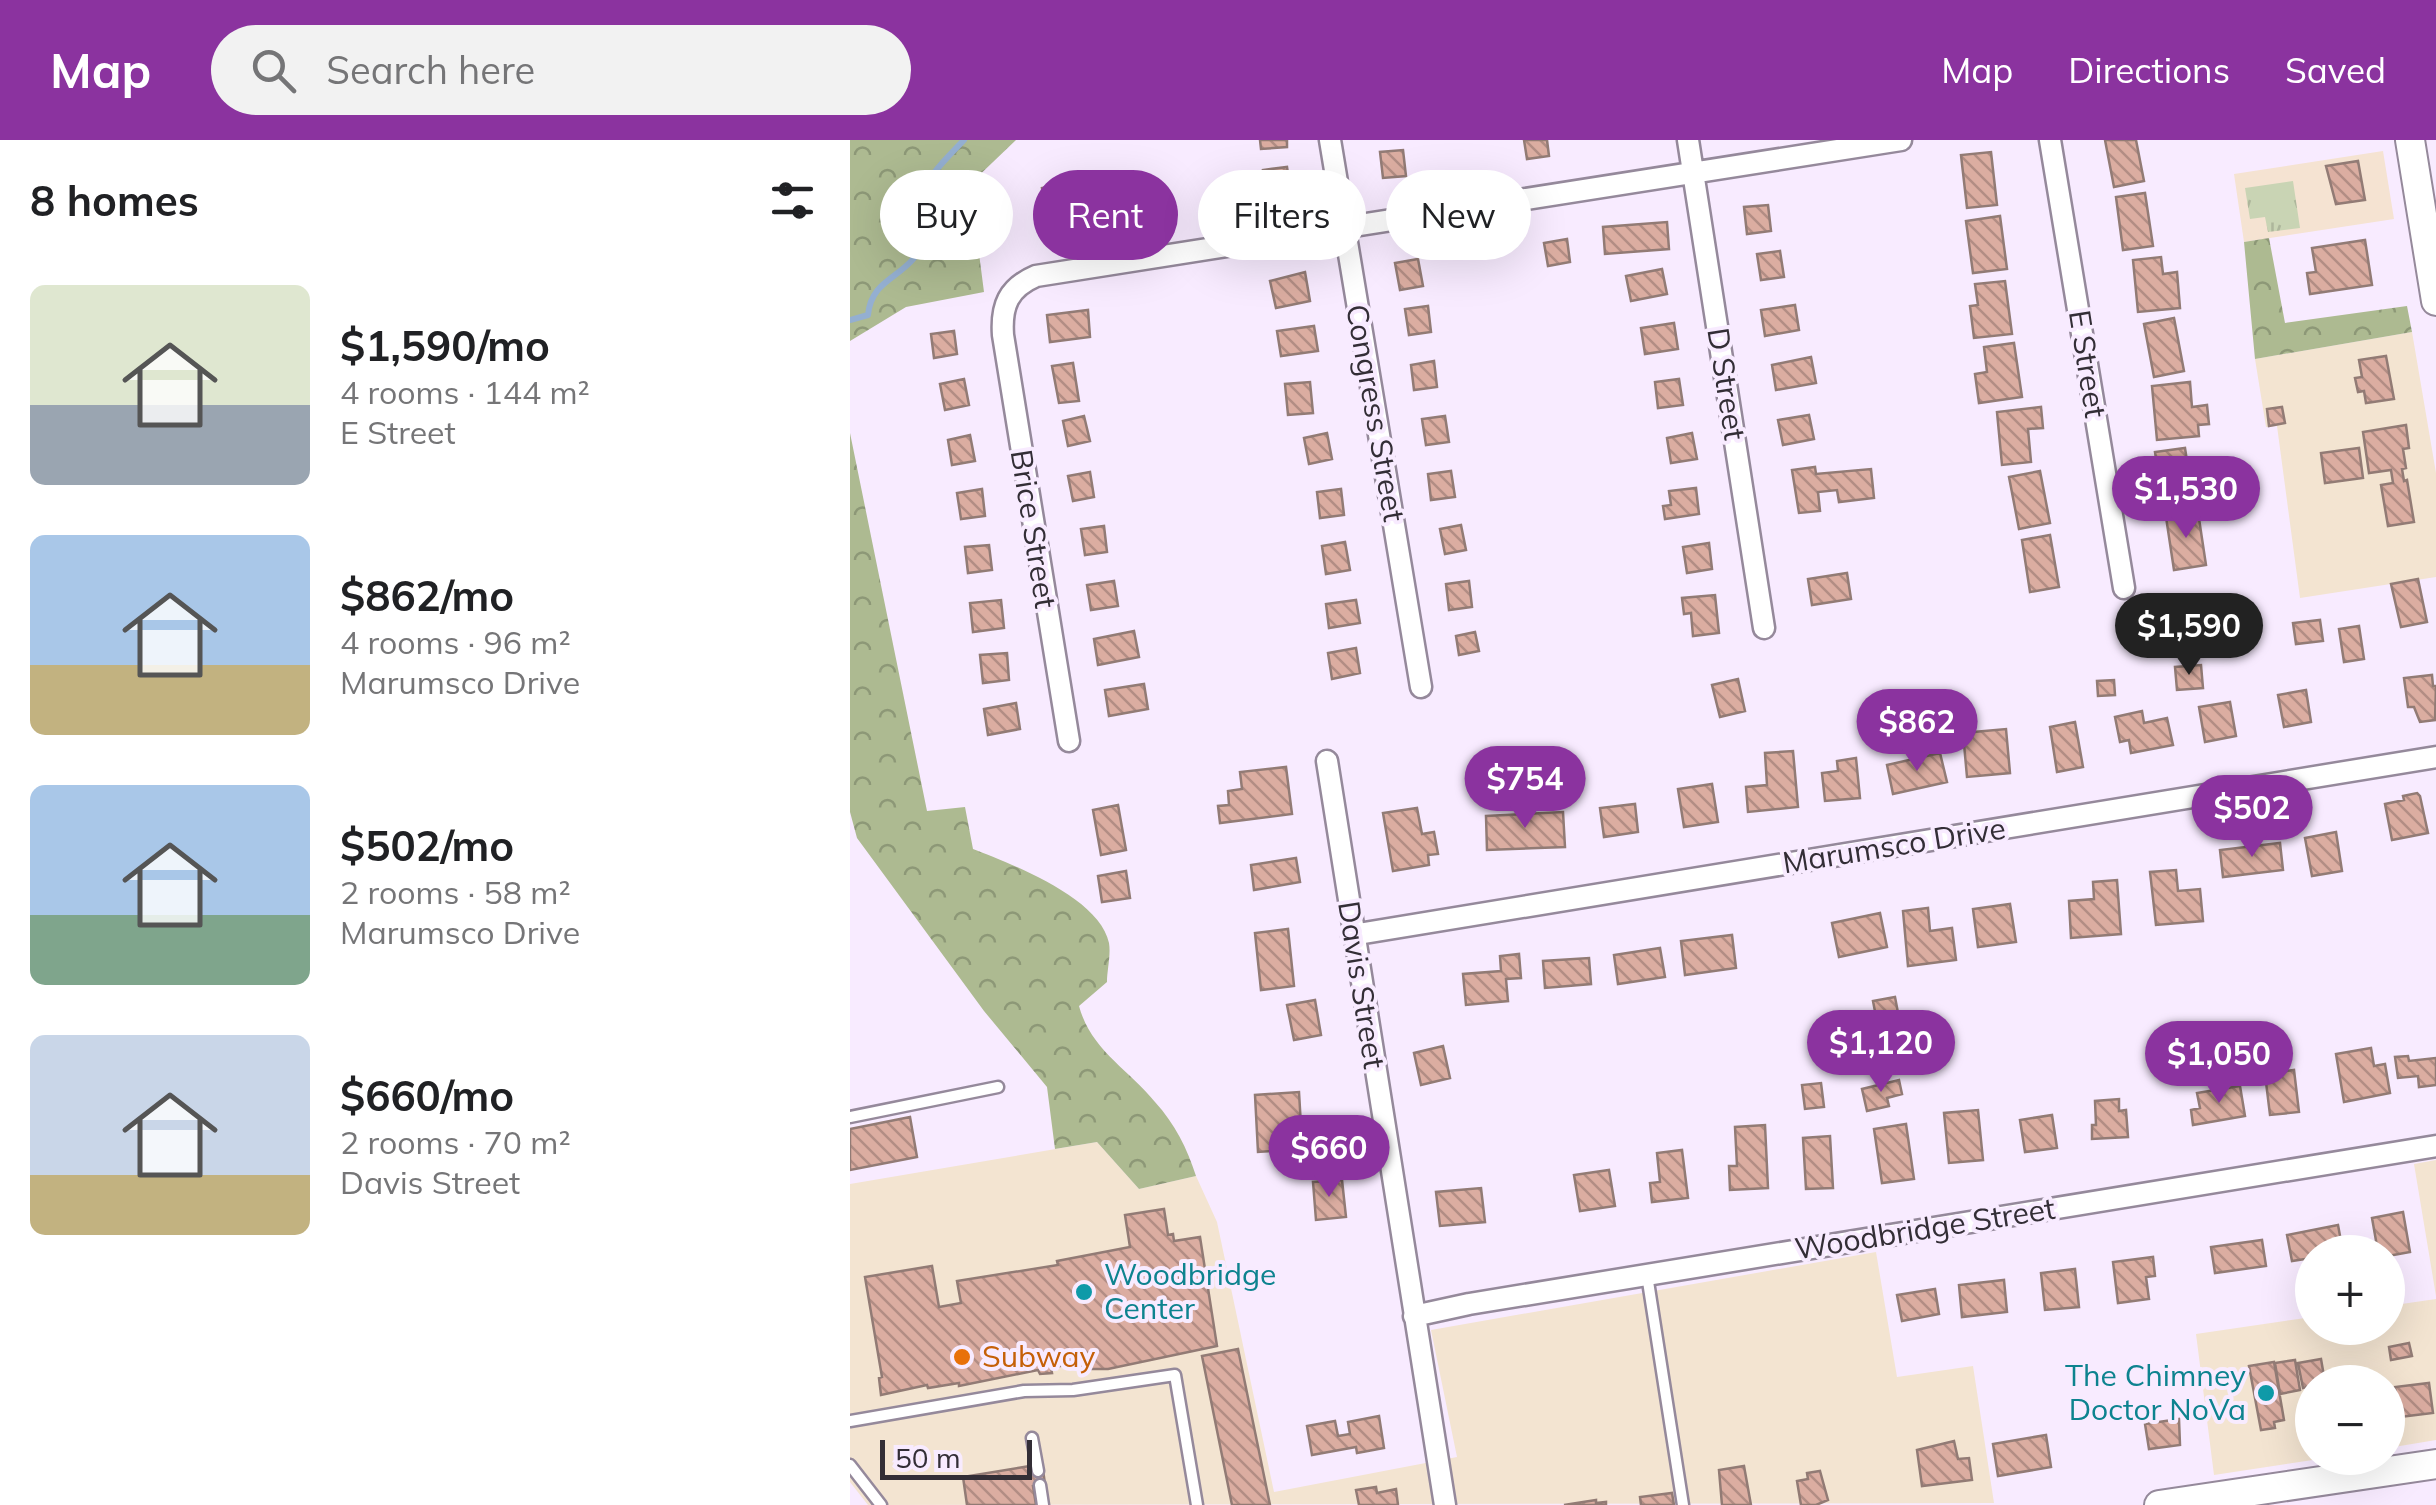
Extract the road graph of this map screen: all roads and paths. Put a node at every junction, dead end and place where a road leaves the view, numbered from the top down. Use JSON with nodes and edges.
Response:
{"nodes":[{"id":1,"x":1330,"y":140,"type":"edge"},
{"id":2,"x":1688,"y":140,"type":"edge"},
{"id":3,"x":1901,"y":140,"type":"edge"},
{"id":4,"x":2050,"y":140,"type":"edge"},
{"id":5,"x":2410,"y":140,"type":"edge"},
{"id":6,"x":1335,"y":170,"type":"edge"},
{"id":7,"x":1693,"y":173,"type":"junction"},
{"id":8,"x":1366,"y":225,"type":"edge"},
{"id":9,"x":1198,"y":251,"type":"edge"},
{"id":10,"x":1349,"y":260,"type":"edge"},
{"id":11,"x":2436,"y":301,"type":"edge"},
{"id":12,"x":2124,"y":588,"type":"dead end"},
{"id":13,"x":1764,"y":628,"type":"dead end"},
{"id":14,"x":1420,"y":686,"type":"dead end"},
{"id":15,"x":1069,"y":741,"type":"dead end"},
{"id":16,"x":2436,"y":757,"type":"edge"},
{"id":17,"x":1327,"y":761,"type":"dead end"},
{"id":18,"x":1352,"y":935,"type":"junction"},
{"id":19,"x":998,"y":1088,"type":"dead end"},
{"id":20,"x":850,"y":1117,"type":"edge"},
{"id":21,"x":2436,"y":1146,"type":"edge"},
{"id":22,"x":1648,"y":1274,"type":"junction"},
{"id":23,"x":1414,"y":1316,"type":"junction"},
{"id":24,"x":850,"y":1422,"type":"edge"},
{"id":25,"x":1032,"y":1438,"type":"dead end"},
{"id":26,"x":2436,"y":1464,"type":"edge"},
{"id":27,"x":850,"y":1465,"type":"edge"},
{"id":28,"x":1038,"y":1471,"type":"dead end"},
{"id":29,"x":1040,"y":1485,"type":"dead end"},
{"id":30,"x":2189,"y":1502,"type":"edge"},
{"id":31,"x":880,"y":1505,"type":"edge"},
{"id":32,"x":1044,"y":1505,"type":"edge"},
{"id":33,"x":1197,"y":1505,"type":"edge"},
{"id":34,"x":1445,"y":1505,"type":"edge"},
{"id":35,"x":1683,"y":1505,"type":"edge"},
{"id":36,"x":2159,"y":1505,"type":"edge"}],
"edges":[{"from":1,"to":6,"type":"street","name":"Congress Street"},
{"from":2,"to":7,"type":"street","name":"D Street"},
{"from":3,"to":7,"type":"street"},
{"from":4,"to":12,"type":"street","name":"E Street"},
{"from":5,"to":11,"type":"main road"},
{"from":7,"to":8,"type":"street"},
{"from":7,"to":13,"type":"street","name":"D Street"},
{"from":9,"to":15,"type":"street","name":"Brice Street"},
{"from":10,"to":14,"type":"street","name":"Congress Street"},
{"from":16,"to":18,"type":"street","name":"Marumsco Drive"},
{"from":17,"to":18,"type":"street","name":"Davis Street"},
{"from":18,"to":23,"type":"street","name":"Davis Street"},
{"from":19,"to":20,"type":"lane"},
{"from":21,"to":22,"type":"street","name":"Woodbridge Street"},
{"from":22,"to":23,"type":"street","name":"Woodbridge Street"},
{"from":22,"to":35,"type":"lane"},
{"from":23,"to":34,"type":"street","name":"Davis Street"},
{"from":24,"to":33,"type":"lane"},
{"from":25,"to":28,"type":"lane"},
{"from":26,"to":30,"type":"main road"},
{"from":27,"to":31,"type":"lane"},
{"from":29,"to":32,"type":"lane"},
{"from":30,"to":36,"type":"main road"}]}
